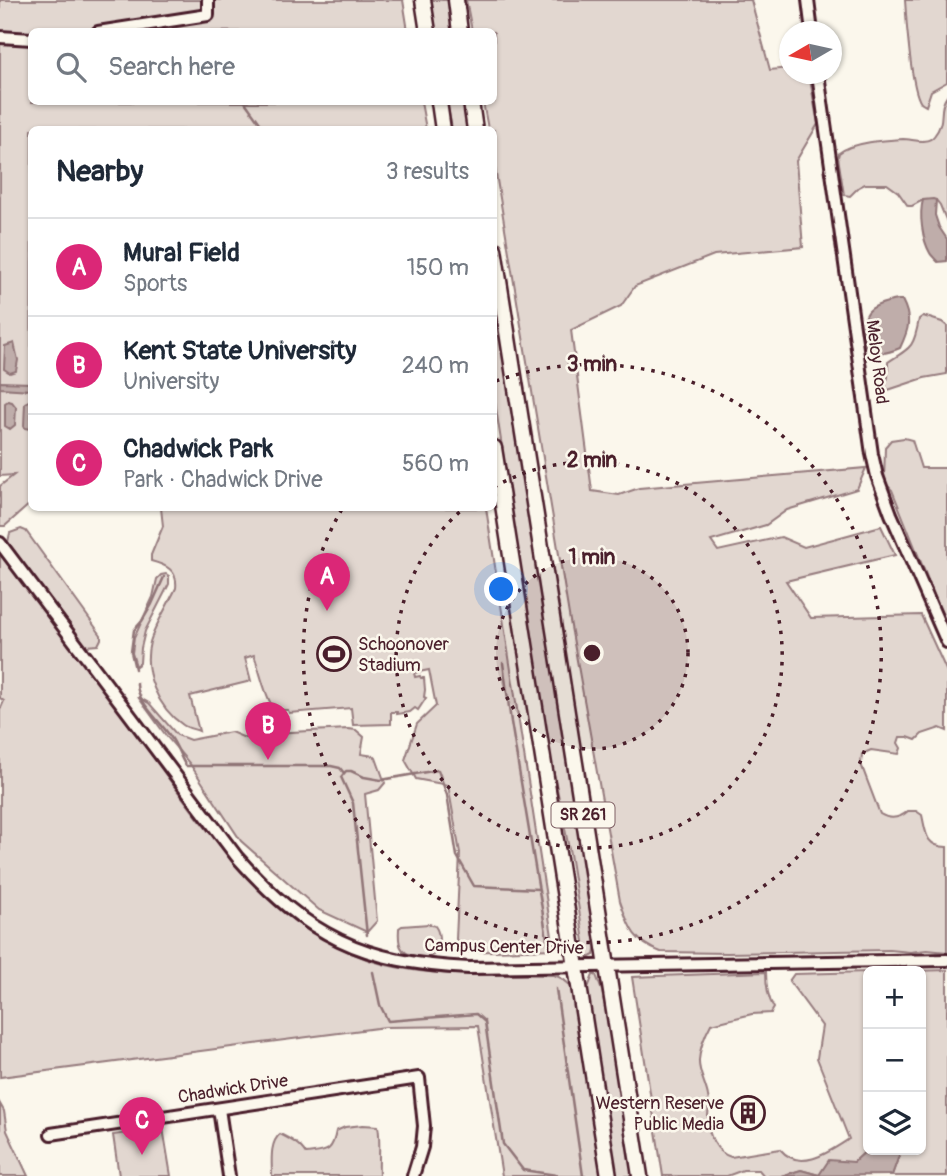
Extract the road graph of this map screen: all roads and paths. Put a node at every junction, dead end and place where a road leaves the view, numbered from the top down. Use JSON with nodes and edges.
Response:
{"nodes":[{"id":1,"x":208,"y":0,"type":"edge"},
{"id":2,"x":423,"y":0,"type":"edge"},
{"id":3,"x":456,"y":0,"type":"edge"},
{"id":4,"x":808,"y":0,"type":"edge"},
{"id":5,"x":811,"y":21,"type":"edge"},
{"id":6,"x":124,"y":28,"type":"edge"},
{"id":7,"x":427,"y":28,"type":"edge"},
{"id":8,"x":460,"y":28,"type":"edge"},
{"id":9,"x":0,"y":37,"type":"edge"},
{"id":10,"x":28,"y":39,"type":"edge"},
{"id":11,"x":819,"y":84,"type":"edge"},
{"id":12,"x":439,"y":105,"type":"edge"},
{"id":13,"x":471,"y":105,"type":"edge"},
{"id":14,"x":442,"y":126,"type":"edge"},
{"id":15,"x":474,"y":126,"type":"edge"},
{"id":16,"x":497,"y":268,"type":"edge"},
{"id":17,"x":497,"y":467,"type":"edge"},
{"id":18,"x":0,"y":543,"type":"edge"},
{"id":19,"x":947,"y":642,"type":"edge"},
{"id":20,"x":947,"y":960,"type":"edge"},
{"id":21,"x":607,"y":966,"type":"junction"},
{"id":22,"x":576,"y":967,"type":"junction"},
{"id":23,"x":219,"y":1109,"type":"junction"},
{"id":24,"x":51,"y":1134,"type":"dead end"},
{"id":25,"x":229,"y":1176,"type":"edge"},
{"id":26,"x":413,"y":1176,"type":"edge"},
{"id":27,"x":609,"y":1176,"type":"edge"},
{"id":28,"x":640,"y":1176,"type":"edge"}],
"edges":[{"from":1,"to":6,"type":"street"},
{"from":2,"to":7,"type":"main road"},
{"from":3,"to":8,"type":"main road"},
{"from":4,"to":5,"type":"street"},
{"from":9,"to":10,"type":"street"},
{"from":11,"to":19,"type":"street","name":"Meloy Road"},
{"from":12,"to":14,"type":"main road"},
{"from":13,"to":15,"type":"main road"},
{"from":16,"to":21,"type":"main road","number":"SR 261"},
{"from":17,"to":22,"type":"main road","number":"SR 261"},
{"from":18,"to":22,"type":"street","name":"Campus Center Drive"},
{"from":20,"to":21,"type":"street","name":"Campus Center Drive"},
{"from":21,"to":22,"type":"street","name":"Campus Center Drive"},
{"from":21,"to":28,"type":"main road","number":"SR 261"},
{"from":22,"to":27,"type":"main road","number":"SR 261"},
{"from":23,"to":24,"type":"street","name":"Chadwick Drive"},
{"from":23,"to":25,"type":"street"},
{"from":23,"to":26,"type":"street","name":"Chadwick Drive"}]}
